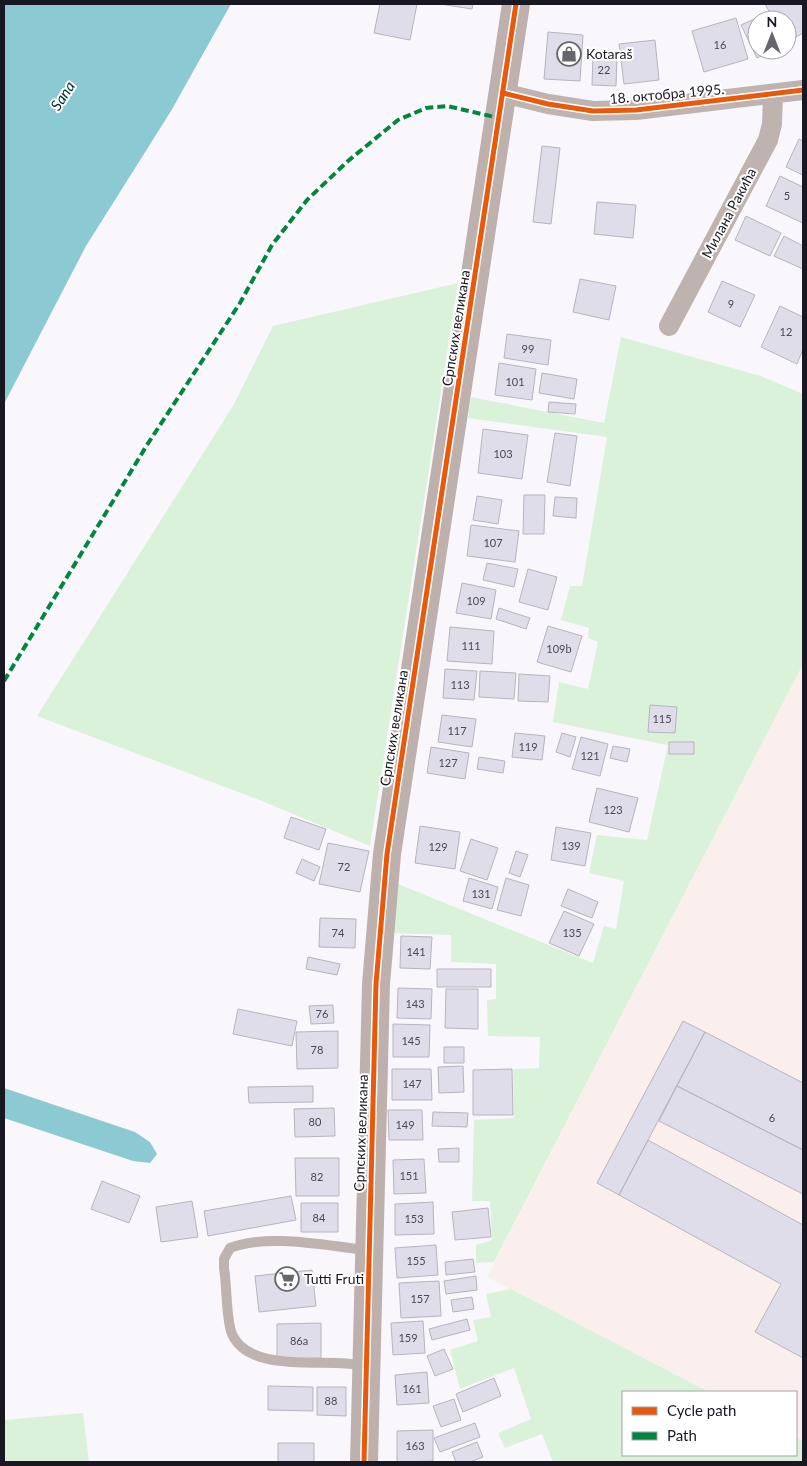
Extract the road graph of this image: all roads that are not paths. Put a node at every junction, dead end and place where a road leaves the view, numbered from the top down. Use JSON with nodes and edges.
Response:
{"nodes":[{"id":1,"x":516,"y":4,"type":"edge"},
{"id":2,"x":803,"y":90,"type":"edge"},
{"id":3,"x":503,"y":93,"type":"junction"},
{"id":4,"x":773,"y":95,"type":"junction"},
{"id":5,"x":669,"y":326,"type":"dead end"},
{"id":6,"x":368,"y":1250,"type":"junction"},
{"id":7,"x":366,"y":1366,"type":"junction"},
{"id":8,"x":364,"y":1462,"type":"edge"}],
"edges":[{"from":1,"to":3,"type":"main road","name":"Српских великана"},
{"from":2,"to":4,"type":"street","name":"18. октобра 1995."},
{"from":3,"to":4,"type":"street","name":"18. октобра 1995."},
{"from":3,"to":6,"type":"main road","name":"Српских великана"},
{"from":4,"to":5,"type":"street","name":"Милана Ракића"},
{"from":6,"to":7,"type":"main road","name":"Српских великана"},
{"from":6,"to":7,"type":"lane"},
{"from":7,"to":8,"type":"main road","name":"Српских великана"}]}
